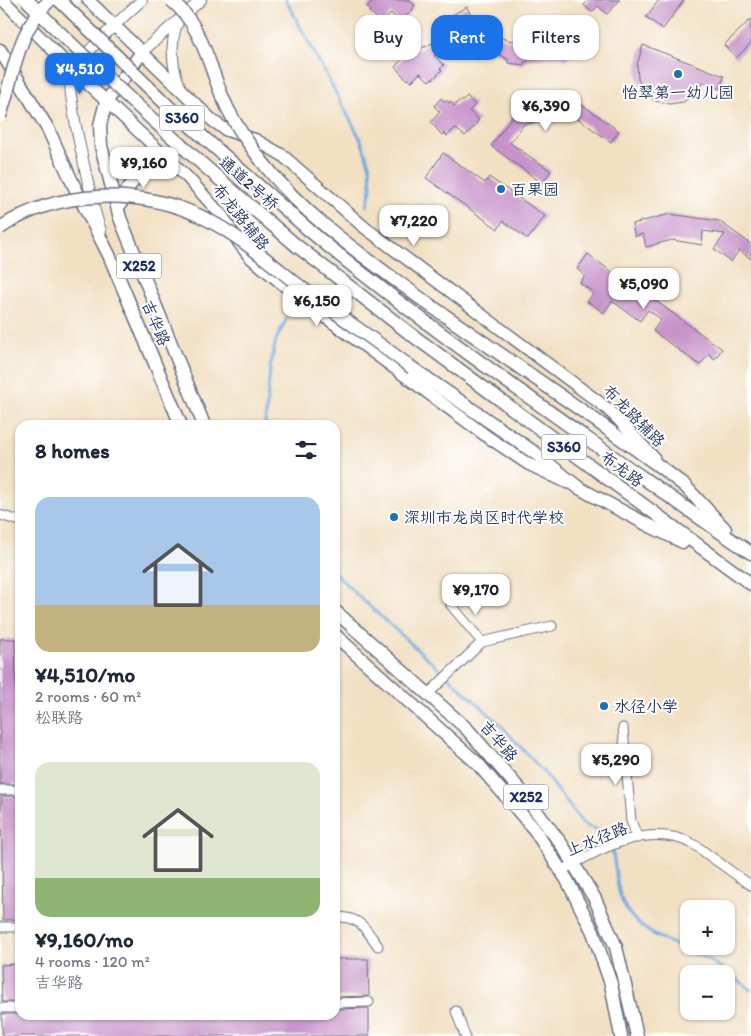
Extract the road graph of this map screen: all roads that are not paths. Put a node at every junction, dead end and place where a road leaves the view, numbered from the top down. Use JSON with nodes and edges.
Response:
{"nodes":[{"id":1,"x":3,"y":0,"type":"edge"},
{"id":2,"x":27,"y":0,"type":"edge"},
{"id":3,"x":50,"y":0,"type":"edge"},
{"id":4,"x":59,"y":0,"type":"edge"},
{"id":5,"x":88,"y":0,"type":"edge"},
{"id":6,"x":142,"y":0,"type":"edge"},
{"id":7,"x":171,"y":0,"type":"edge"},
{"id":8,"x":201,"y":0,"type":"edge"},
{"id":9,"x":178,"y":20,"type":"junction"},
{"id":10,"x":115,"y":24,"type":"junction"},
{"id":11,"x":0,"y":50,"type":"edge"},
{"id":12,"x":142,"y":52,"type":"junction"},
{"id":13,"x":72,"y":69,"type":"junction"},
{"id":14,"x":183,"y":91,"type":"junction"},
{"id":15,"x":106,"y":102,"type":"junction"},
{"id":16,"x":0,"y":116,"type":"edge"},
{"id":17,"x":177,"y":168,"type":"junction"},
{"id":18,"x":120,"y":218,"type":"junction"},
{"id":19,"x":0,"y":228,"type":"edge"},
{"id":20,"x":109,"y":255,"type":"junction"},
{"id":21,"x":388,"y":294,"type":"joint"},
{"id":22,"x":377,"y":309,"type":"joint"},
{"id":23,"x":179,"y":420,"type":"edge"},
{"id":24,"x":202,"y":420,"type":"edge"},
{"id":25,"x":663,"y":469,"type":"junction"},
{"id":26,"x":579,"y":488,"type":"junction"},
{"id":27,"x":0,"y":515,"type":"edge"},
{"id":28,"x":15,"y":520,"type":"edge"},
{"id":29,"x":746,"y":549,"type":"edge"},
{"id":30,"x":710,"y":554,"type":"junction"},
{"id":31,"x":751,"y":584,"type":"edge"},
{"id":32,"x":451,"y":605,"type":"dead end"},
{"id":33,"x":340,"y":616,"type":"edge"},
{"id":34,"x":552,"y":626,"type":"dead end"},
{"id":35,"x":340,"y":640,"type":"edge"},
{"id":36,"x":482,"y":642,"type":"junction"},
{"id":37,"x":428,"y":695,"type":"junction"},
{"id":38,"x":623,"y":728,"type":"dead end"},
{"id":39,"x":0,"y":790,"type":"edge"},
{"id":40,"x":15,"y":790,"type":"edge"},
{"id":41,"x":634,"y":838,"type":"junction"},
{"id":42,"x":573,"y":864,"type":"junction"},
{"id":43,"x":561,"y":871,"type":"junction"},
{"id":44,"x":751,"y":885,"type":"edge"},
{"id":45,"x":340,"y":917,"type":"edge"},
{"id":46,"x":0,"y":927,"type":"edge"},
{"id":47,"x":15,"y":927,"type":"edge"},
{"id":48,"x":378,"y":946,"type":"dead end"},
{"id":49,"x":340,"y":1002,"type":"edge"},
{"id":50,"x":369,"y":1002,"type":"dead end"},
{"id":51,"x":0,"y":1008,"type":"edge"},
{"id":52,"x":15,"y":1008,"type":"edge"},
{"id":53,"x":456,"y":1011,"type":"dead end"},
{"id":54,"x":465,"y":1036,"type":"edge"},
{"id":55,"x":621,"y":1036,"type":"edge"},
{"id":56,"x":637,"y":1036,"type":"edge"}],
"edges":[{"from":1,"to":13,"type":"main road","name":"布龙路辅路"},
{"from":2,"to":22,"type":"main road","name":"通道2号桥","number":"S360","bridge":true},
{"from":3,"to":16,"type":"main road","bridge":true},
{"from":4,"to":21,"type":"main road","name":"通道2号桥","number":"S360","bridge":true},
{"from":5,"to":10,"type":"main road","name":"布龙路辅路"},
{"from":6,"to":10,"type":"street"},
{"from":7,"to":25,"type":"main road","bridge":true},
{"from":8,"to":9,"type":"street"},
{"from":9,"to":12,"type":"street"},
{"from":9,"to":14,"type":"street"},
{"from":10,"to":12,"type":"main road","name":"布龙路辅路"},
{"from":10,"to":13,"type":"street"},
{"from":11,"to":20,"type":"main road","name":"吉华路","number":"X252"},
{"from":12,"to":14,"type":"main road","name":"布龙路辅路"},
{"from":12,"to":15,"type":"main road","name":"吉华路","number":"X252"},
{"from":13,"to":15,"type":"main road","name":"布龙路辅路"},
{"from":13,"to":20,"type":"street"},
{"from":14,"to":25,"type":"main road","name":"布龙路辅路"},
{"from":15,"to":17,"type":"main road","name":"布龙路辅路"},
{"from":15,"to":18,"type":"main road","name":"吉华路","number":"X252"},
{"from":17,"to":18,"type":"main road"},
{"from":17,"to":26,"type":"main road","name":"布龙路辅路"},
{"from":18,"to":24,"type":"main road","name":"吉华路","number":"X252"},
{"from":19,"to":26,"type":"main road","bridge":true},
{"from":20,"to":23,"type":"main road","name":"吉华路","number":"X252"},
{"from":21,"to":29,"type":"main road","name":"布龙路","number":"S360"},
{"from":22,"to":30,"type":"main road","name":"布龙路","number":"S360"},
{"from":25,"to":29,"type":"main road"},
{"from":26,"to":30,"type":"main road"},
{"from":27,"to":28,"type":"street"},
{"from":30,"to":31,"type":"main road","name":"布龙路","number":"S360"},
{"from":32,"to":36,"type":"street"},
{"from":33,"to":37,"type":"main road","name":"吉华路","number":"X252"},
{"from":34,"to":36,"type":"street"},
{"from":35,"to":43,"type":"main road","name":"吉华路","number":"X252"},
{"from":36,"to":37,"type":"street"},
{"from":37,"to":42,"type":"main road","name":"吉华路","number":"X252"},
{"from":38,"to":41,"type":"street"},
{"from":39,"to":40,"type":"street"},
{"from":41,"to":42,"type":"street","name":"上水径路"},
{"from":41,"to":44,"type":"street","name":"上水径路"},
{"from":42,"to":43,"type":"street","name":"上水径路"},
{"from":42,"to":56,"type":"main road","name":"吉华路","number":"X252"},
{"from":43,"to":55,"type":"main road","name":"吉华路","number":"X252"},
{"from":45,"to":48,"type":"street"},
{"from":46,"to":47,"type":"street"},
{"from":49,"to":50,"type":"street"},
{"from":51,"to":52,"type":"street"},
{"from":53,"to":54,"type":"street"}]}
